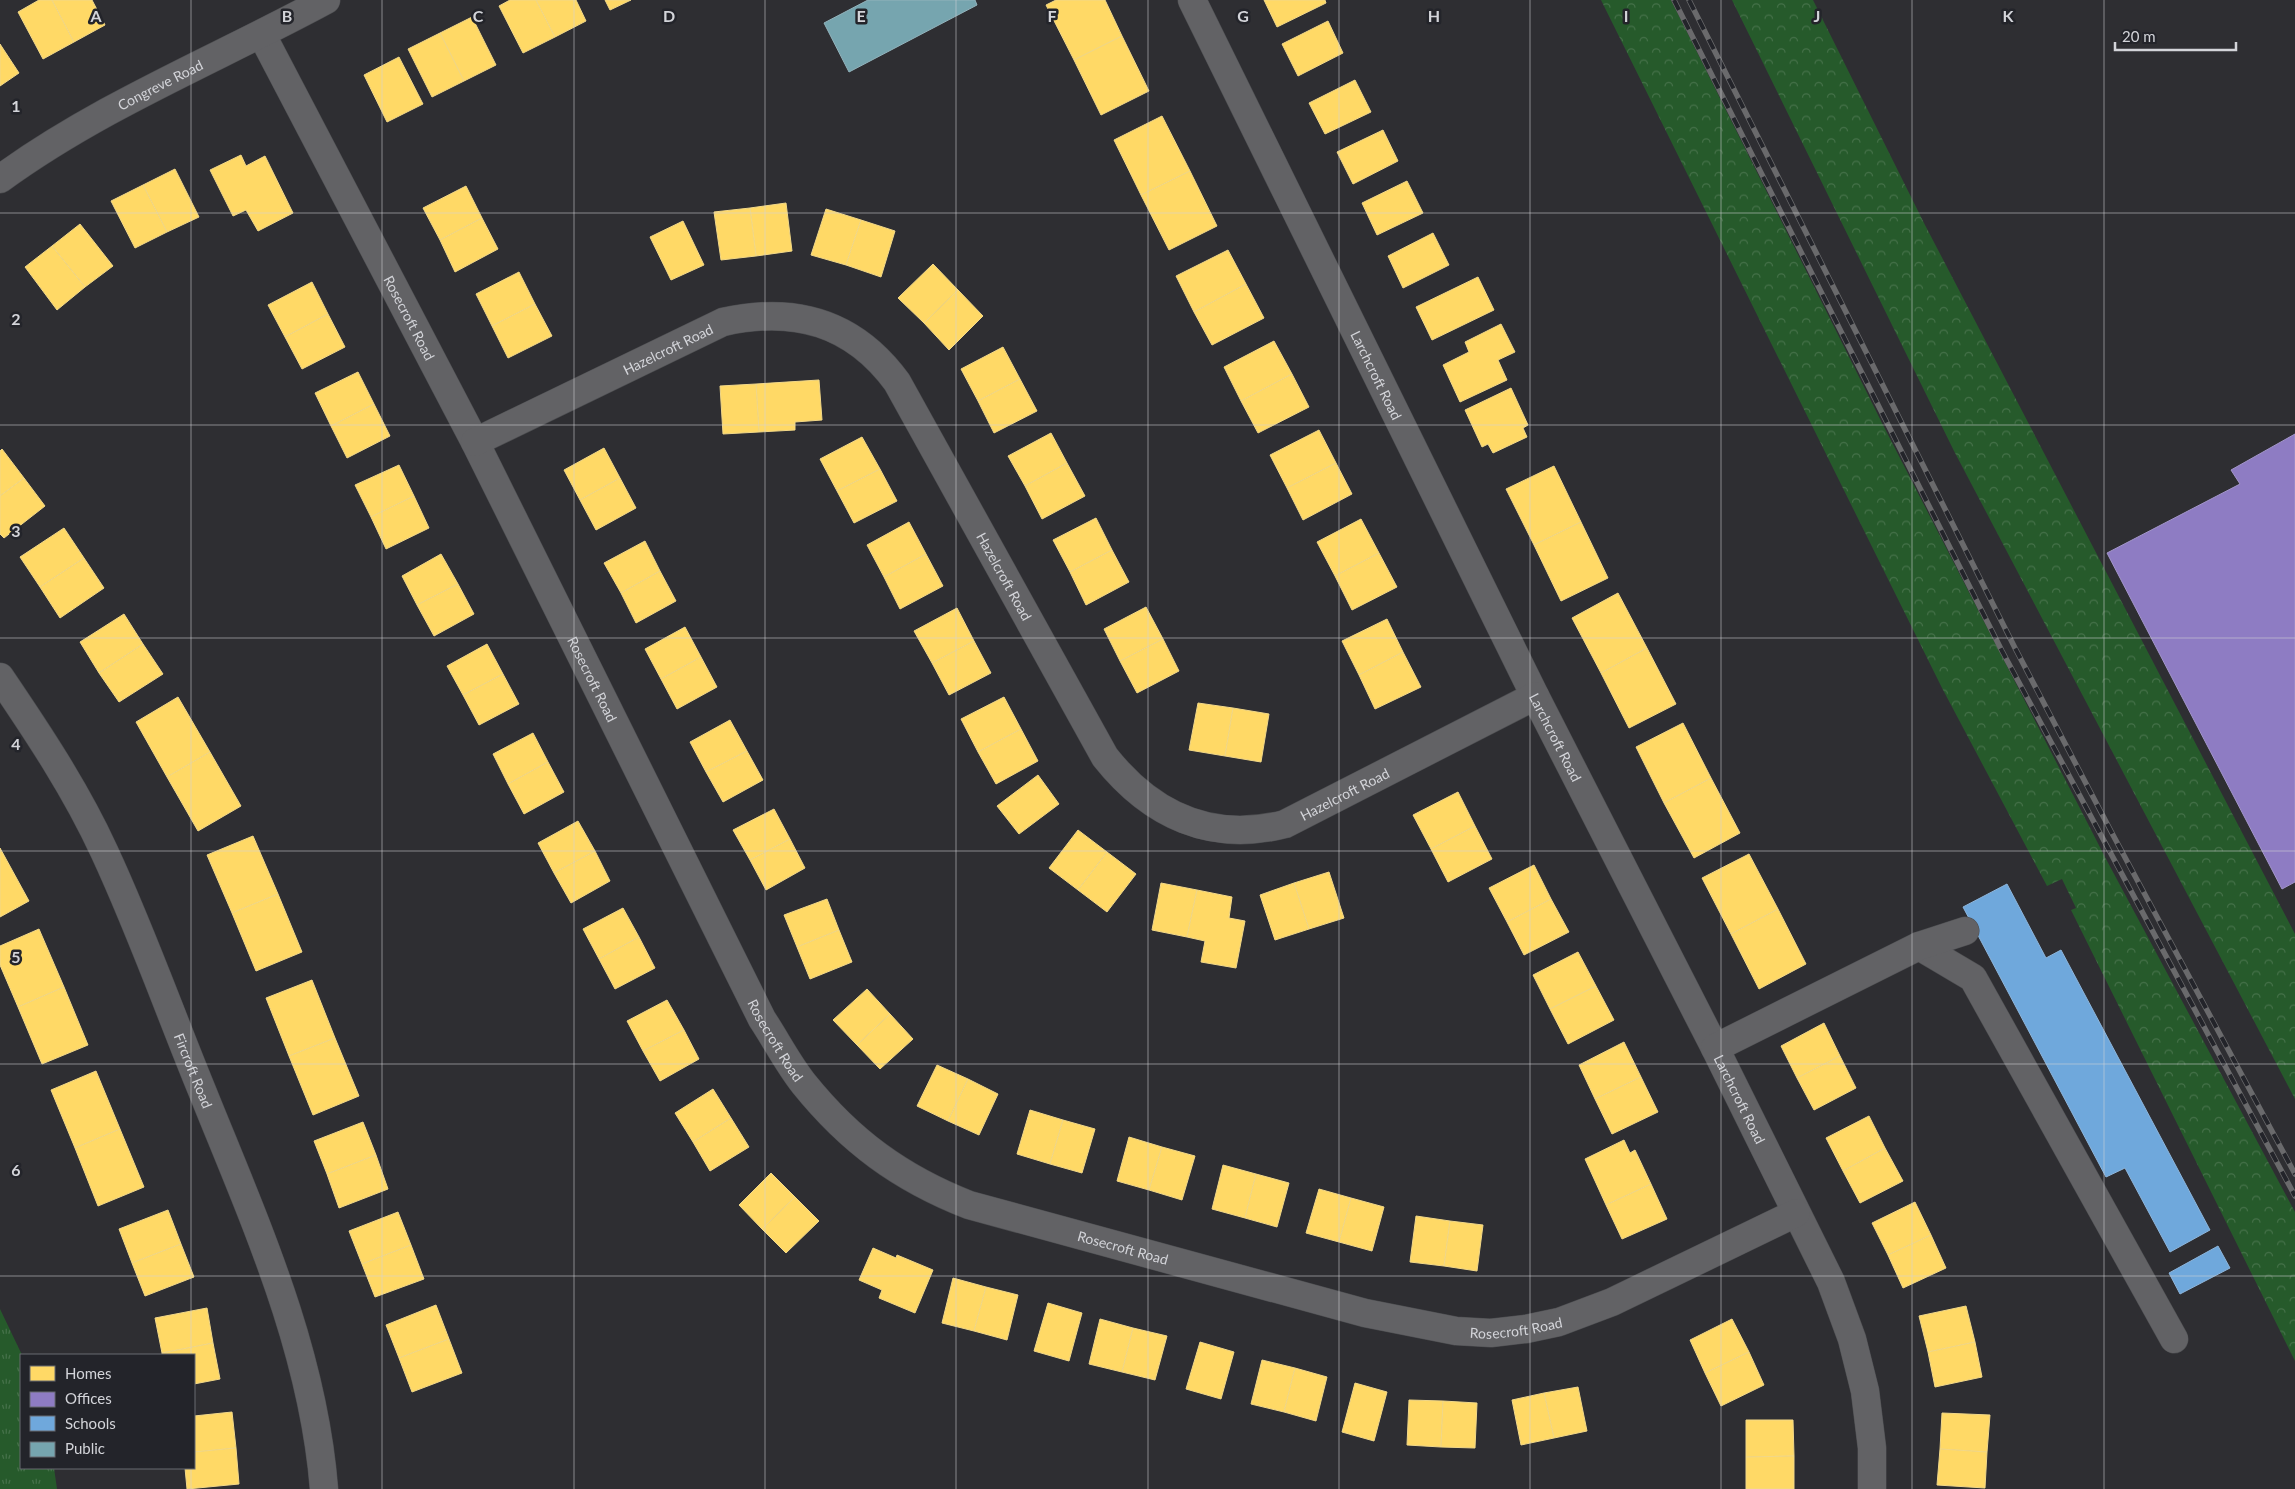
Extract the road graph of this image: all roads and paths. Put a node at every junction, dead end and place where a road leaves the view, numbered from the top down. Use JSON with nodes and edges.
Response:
{"nodes":[{"id":1,"x":326,"y":0,"type":"edge"},
{"id":2,"x":1192,"y":0,"type":"edge"},
{"id":3,"x":262,"y":35,"type":"junction"},
{"id":4,"x":0,"y":179,"type":"edge"},
{"id":5,"x":475,"y":442,"type":"junction"},
{"id":6,"x":0,"y":677,"type":"edge"},
{"id":7,"x":1535,"y":696,"type":"junction"},
{"id":8,"x":1965,"y":930,"type":"dead end"},
{"id":9,"x":1919,"y":946,"type":"junction"},
{"id":10,"x":1715,"y":1048,"type":"junction"},
{"id":11,"x":1796,"y":1213,"type":"junction"},
{"id":12,"x":2174,"y":1340,"type":"dead end"},
{"id":13,"x":324,"y":1489,"type":"edge"},
{"id":14,"x":1872,"y":1489,"type":"edge"}],
"edges":[{"from":1,"to":3,"type":"street","name":"Congreve Road"},
{"from":2,"to":7,"type":"street","name":"Larchcroft Road"},
{"from":3,"to":4,"type":"street","name":"Congreve Road"},
{"from":3,"to":5,"type":"street","name":"Rosecroft Road"},
{"from":5,"to":7,"type":"street","name":"Hazelcroft Road"},
{"from":5,"to":11,"type":"street","name":"Rosecroft Road"},
{"from":6,"to":13,"type":"street","name":"Fircroft Road"},
{"from":7,"to":10,"type":"street","name":"Larchcroft Road"},
{"from":8,"to":9,"type":"street"},
{"from":9,"to":10,"type":"street"},
{"from":9,"to":12,"type":"street"},
{"from":10,"to":11,"type":"street","name":"Larchcroft Road"},
{"from":11,"to":14,"type":"street","name":"Larchcroft Road"}]}
